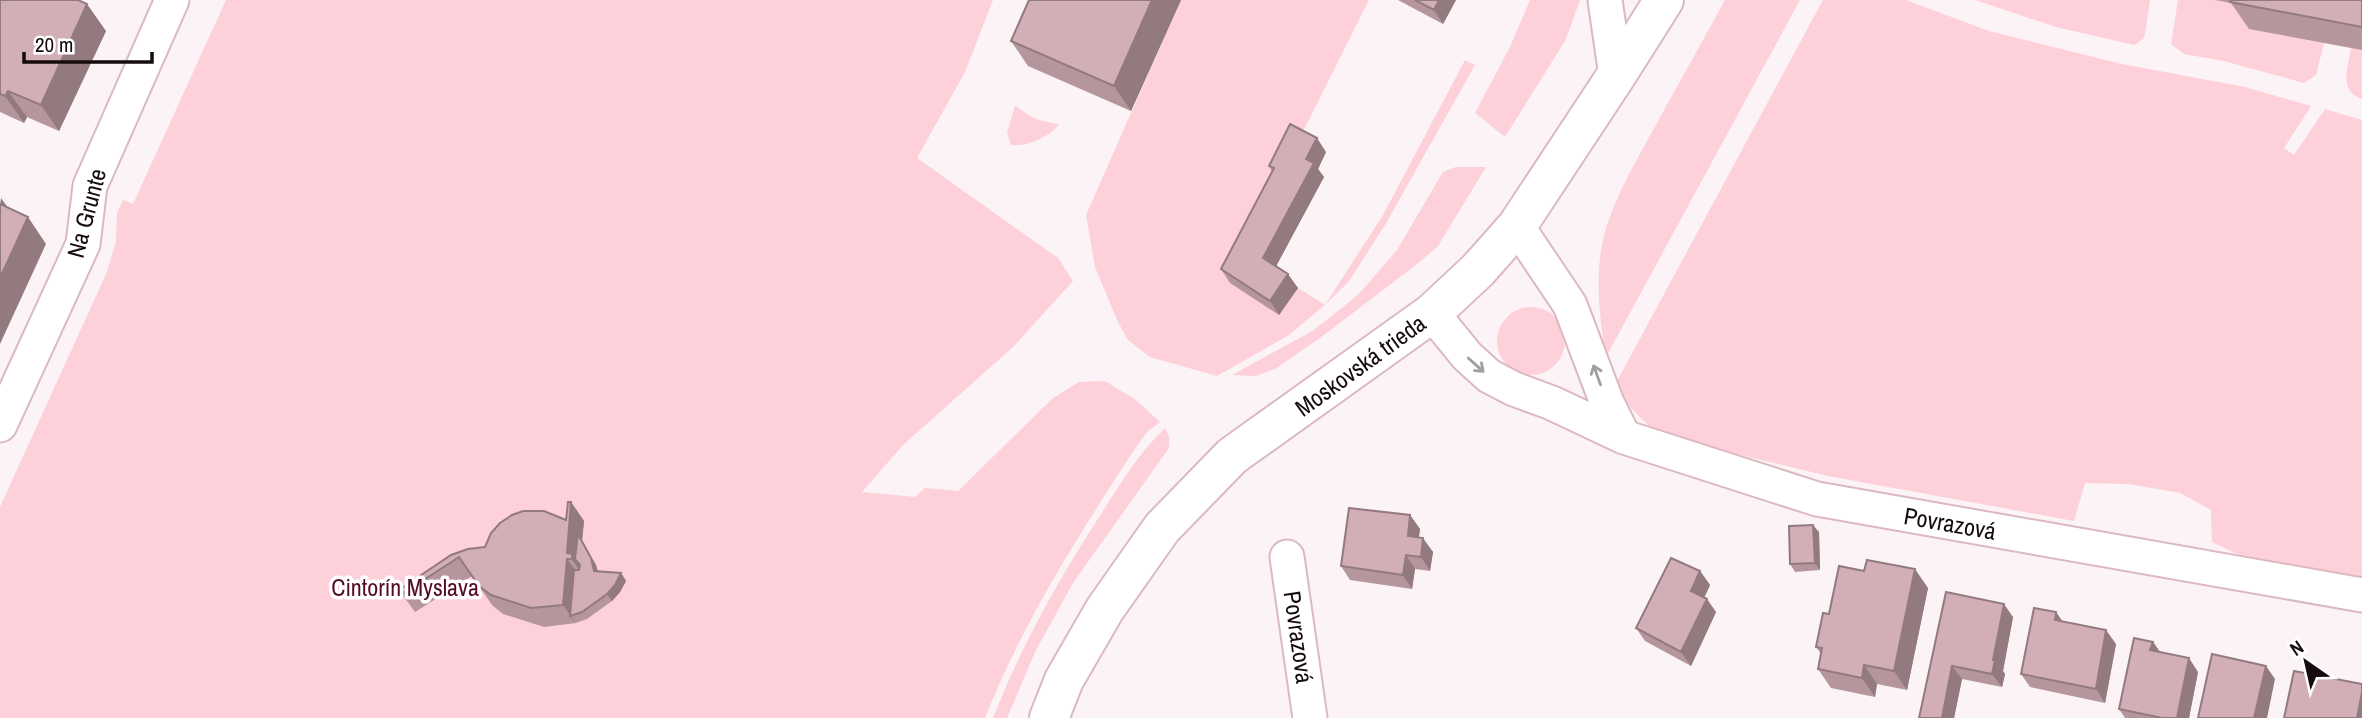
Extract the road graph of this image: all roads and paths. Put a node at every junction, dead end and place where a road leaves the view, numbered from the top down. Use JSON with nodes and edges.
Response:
{"nodes":[{"id":1,"x":172,"y":0,"type":"edge"},
{"id":2,"x":1605,"y":0,"type":"edge"},
{"id":3,"x":1664,"y":0,"type":"edge"},
{"id":4,"x":1616,"y":76,"type":"junction"},
{"id":5,"x":1517,"y":226,"type":"junction"},
{"id":6,"x":1432,"y":313,"type":"junction"},
{"id":7,"x":0,"y":425,"type":"edge"},
{"id":8,"x":1624,"y":438,"type":"junction"},
{"id":9,"x":1287,"y":557,"type":"dead end"},
{"id":10,"x":2362,"y":595,"type":"edge"},
{"id":11,"x":1049,"y":718,"type":"edge"},
{"id":12,"x":1310,"y":718,"type":"edge"}],
"edges":[{"from":1,"to":7,"type":"street","name":"Na Grunte"},
{"from":2,"to":4,"type":"street"},
{"from":3,"to":4,"type":"street","name":"Moskovská trieda"},
{"from":4,"to":5,"type":"street","name":"Moskovská trieda"},
{"from":5,"to":6,"type":"street","name":"Moskovská trieda"},
{"from":8,"to":5,"type":"street","one_way":true},
{"from":6,"to":8,"type":"street","name":"Povrazová","one_way":true},
{"from":6,"to":11,"type":"street","name":"Moskovská trieda"},
{"from":8,"to":10,"type":"street","name":"Povrazová"},
{"from":9,"to":12,"type":"street","name":"Povrazová"}]}
